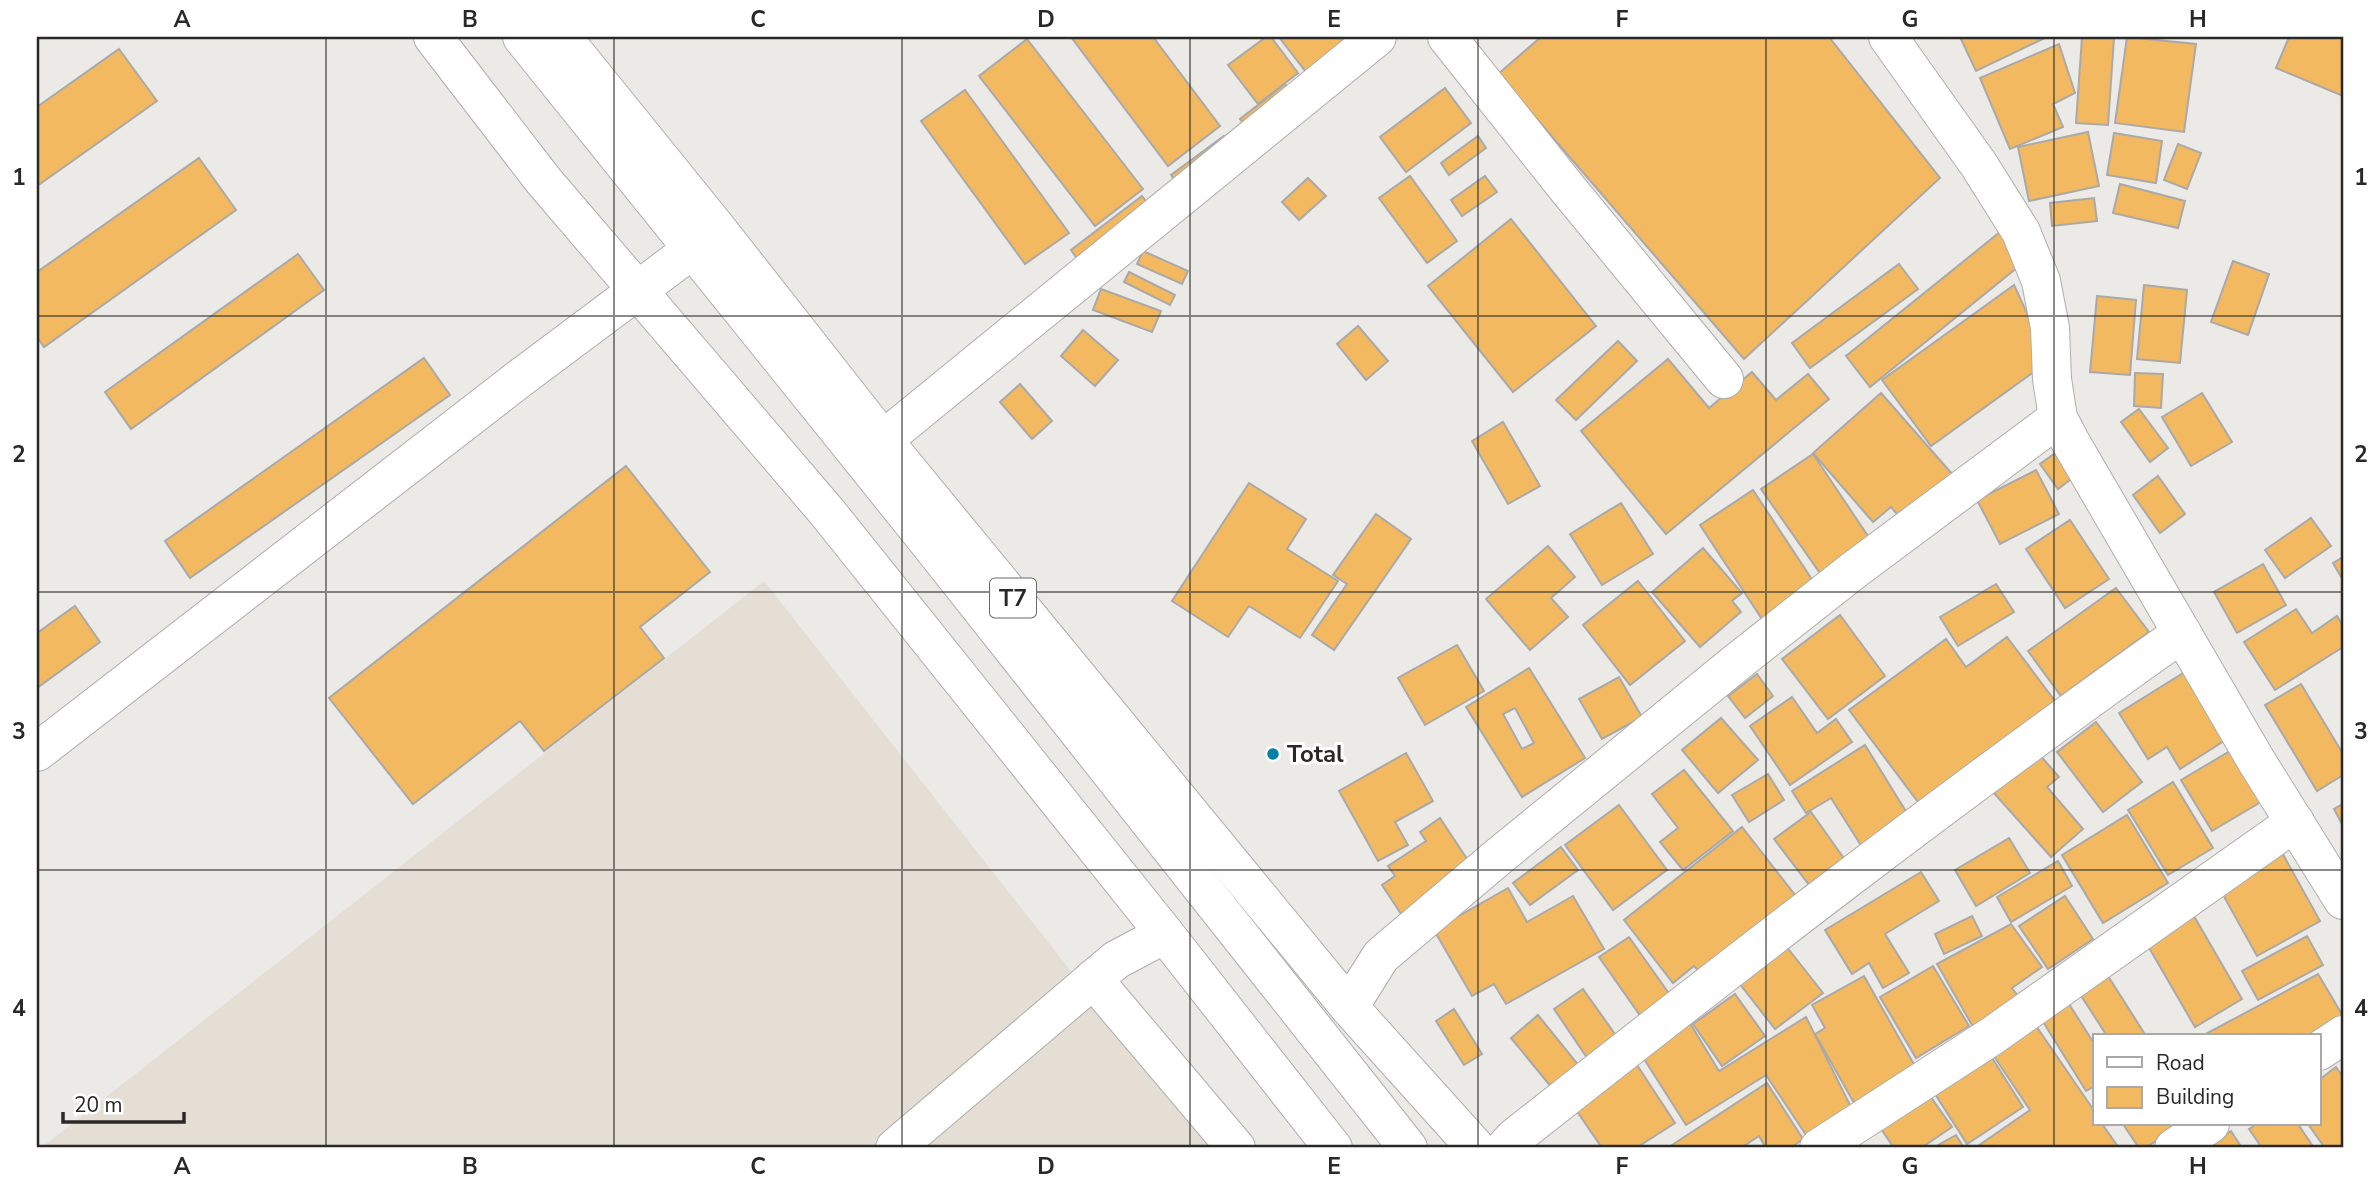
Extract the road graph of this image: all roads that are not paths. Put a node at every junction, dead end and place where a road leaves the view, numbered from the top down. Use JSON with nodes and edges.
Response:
{"nodes":[{"id":1,"x":433,"y":37,"type":"edge"},
{"id":2,"x":522,"y":37,"type":"edge"},
{"id":3,"x":562,"y":37,"type":"edge"},
{"id":4,"x":1377,"y":37,"type":"edge"},
{"id":5,"x":1447,"y":37,"type":"edge"},
{"id":6,"x":1888,"y":37,"type":"edge"},
{"id":7,"x":705,"y":239,"type":"junction"},
{"id":8,"x":636,"y":291,"type":"junction"},
{"id":9,"x":1724,"y":379,"type":"dead end"},
{"id":10,"x":2059,"y":418,"type":"junction"},
{"id":11,"x":883,"y":440,"type":"junction"},
{"id":12,"x":2182,"y":633,"type":"junction"},
{"id":13,"x":37,"y":752,"type":"edge"},
{"id":14,"x":2295,"y":822,"type":"junction"},
{"id":15,"x":2343,"y":900,"type":"edge"},
{"id":16,"x":1165,"y":934,"type":"junction"},
{"id":17,"x":1093,"y":979,"type":"junction"},
{"id":18,"x":1349,"y":1007,"type":"junction"},
{"id":19,"x":2343,"y":1035,"type":"edge"},
{"id":20,"x":2320,"y":1050,"type":"edge"},
{"id":21,"x":2207,"y":1126,"type":"edge"},
{"id":22,"x":895,"y":1148,"type":"edge"},
{"id":23,"x":1236,"y":1148,"type":"edge"},
{"id":24,"x":1333,"y":1148,"type":"edge"},
{"id":25,"x":1408,"y":1148,"type":"edge"},
{"id":26,"x":1476,"y":1148,"type":"edge"},
{"id":27,"x":1505,"y":1148,"type":"edge"},
{"id":28,"x":1819,"y":1148,"type":"edge"},
{"id":29,"x":2175,"y":1148,"type":"edge"}],
"edges":[{"from":1,"to":8,"type":"main road"},
{"from":2,"to":7,"type":"main road"},
{"from":3,"to":7,"type":"main road","number":"T7"},
{"from":4,"to":11,"type":"main road"},
{"from":5,"to":9,"type":"main road"},
{"from":6,"to":10,"type":"main road"},
{"from":7,"to":8,"type":"main road"},
{"from":7,"to":11,"type":"main road","number":"T7"},
{"from":7,"to":25,"type":"main road"},
{"from":8,"to":13,"type":"main road"},
{"from":8,"to":16,"type":"main road"},
{"from":10,"to":12,"type":"main road"},
{"from":10,"to":18,"type":"main road"},
{"from":11,"to":18,"type":"main road","number":"T7"},
{"from":12,"to":14,"type":"main road"},
{"from":12,"to":27,"type":"main road"},
{"from":14,"to":15,"type":"main road"},
{"from":14,"to":28,"type":"main road"},
{"from":16,"to":17,"type":"main road"},
{"from":16,"to":24,"type":"main road"},
{"from":17,"to":22,"type":"main road"},
{"from":17,"to":23,"type":"main road"},
{"from":18,"to":26,"type":"main road","number":"T7"},
{"from":19,"to":20,"type":"main road"},
{"from":21,"to":29,"type":"main road"}]}
